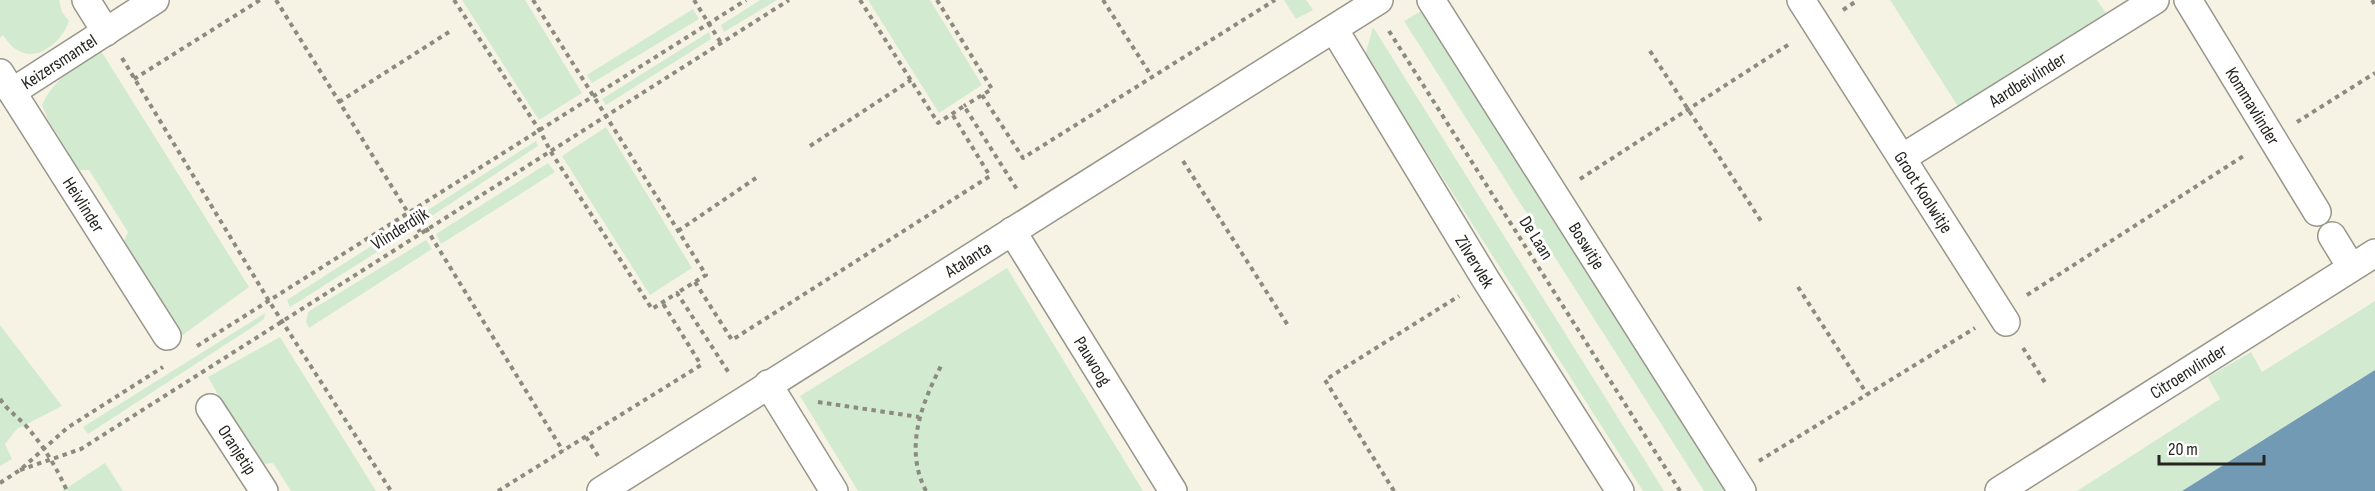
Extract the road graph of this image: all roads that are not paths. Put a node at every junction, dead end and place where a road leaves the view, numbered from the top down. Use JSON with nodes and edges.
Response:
{"nodes":[{"id":1,"x":86,"y":0,"type":"edge"},
{"id":2,"x":155,"y":0,"type":"edge"},
{"id":3,"x":1431,"y":0,"type":"edge"},
{"id":4,"x":1802,"y":0,"type":"edge"},
{"id":5,"x":2155,"y":0,"type":"edge"},
{"id":6,"x":2188,"y":0,"type":"edge"},
{"id":7,"x":1375,"y":2,"type":"edge"},
{"id":8,"x":1334,"y":29,"type":"junction"},
{"id":9,"x":106,"y":32,"type":"junction"},
{"id":10,"x":6,"y":82,"type":"edge"},
{"id":11,"x":1902,"y":158,"type":"junction"},
{"id":12,"x":2317,"y":212,"type":"dead end"},
{"id":13,"x":1012,"y":231,"type":"junction"},
{"id":14,"x":2332,"y":236,"type":"dead end"},
{"id":15,"x":2375,"y":253,"type":"edge"},
{"id":16,"x":2351,"y":267,"type":"junction"},
{"id":17,"x":2003,"y":317,"type":"road end"},
{"id":18,"x":177,"y":344,"type":"road end"},
{"id":19,"x":763,"y":393,"type":"junction"},
{"id":20,"x":210,"y":408,"type":"dead end"},
{"id":21,"x":264,"y":491,"type":"edge"},
{"id":22,"x":602,"y":491,"type":"edge"},
{"id":23,"x":834,"y":491,"type":"edge"},
{"id":24,"x":1173,"y":491,"type":"edge"},
{"id":25,"x":1620,"y":491,"type":"edge"},
{"id":26,"x":1742,"y":491,"type":"edge"},
{"id":27,"x":1999,"y":491,"type":"edge"}],
"edges":[{"from":1,"to":9,"type":"street","name":"Keizersmantel"},
{"from":2,"to":9,"type":"street","name":"Keizersmantel"},
{"from":3,"to":26,"type":"street","name":"Boswitje"},
{"from":4,"to":11,"type":"street","name":"Groot Koolwitje"},
{"from":5,"to":11,"type":"street","name":"Aardbeivlinder"},
{"from":6,"to":12,"type":"street","name":"Kommavlinder"},
{"from":7,"to":8,"type":"street"},
{"from":8,"to":13,"type":"street","name":"Atalanta"},
{"from":8,"to":25,"type":"street","name":"Zilvervlek"},
{"from":9,"to":10,"type":"street","name":"Keizersmantel"},
{"from":10,"to":18,"type":"street","name":"Heivlinder"},
{"from":11,"to":17,"type":"street","name":"Groot Koolwitje"},
{"from":13,"to":19,"type":"street","name":"Atalanta"},
{"from":13,"to":24,"type":"street","name":"Pauwoog"},
{"from":14,"to":16,"type":"street"},
{"from":15,"to":16,"type":"street","name":"Citroenvlinder"},
{"from":16,"to":27,"type":"street","name":"Citroenvlinder"},
{"from":19,"to":22,"type":"street","name":"Atalanta"},
{"from":19,"to":23,"type":"street"},
{"from":20,"to":21,"type":"street","name":"Oranjetip"}]}
